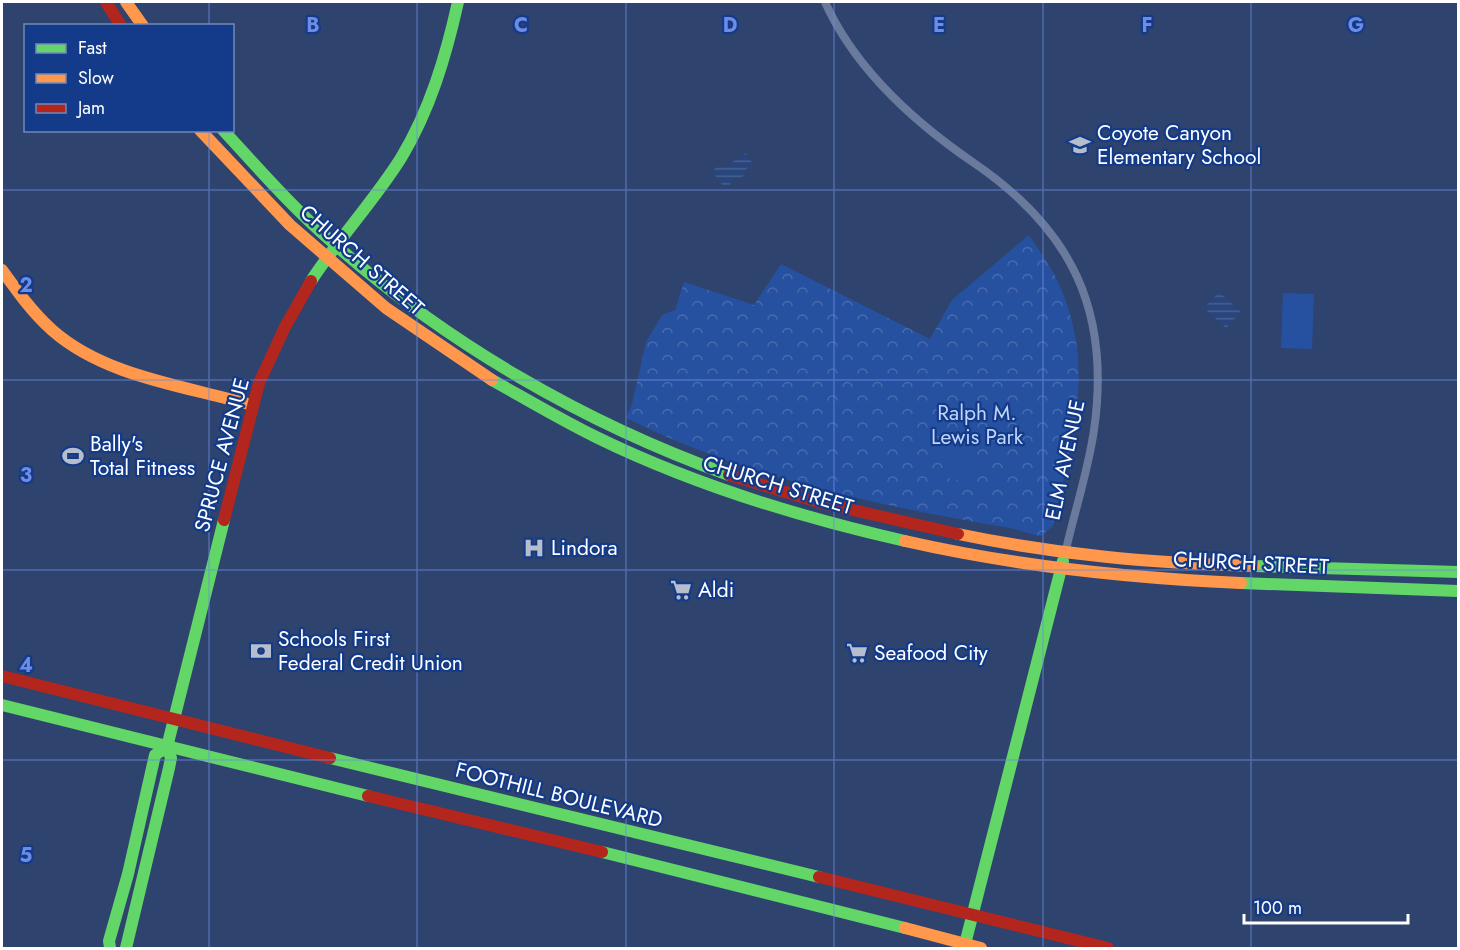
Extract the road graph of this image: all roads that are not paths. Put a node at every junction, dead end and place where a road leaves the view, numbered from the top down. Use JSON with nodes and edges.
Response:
{"nodes":[{"id":1,"x":106,"y":2,"type":"edge"},
{"id":2,"x":126,"y":2,"type":"edge"},
{"id":3,"x":458,"y":2,"type":"edge"},
{"id":4,"x":825,"y":2,"type":"edge"},
{"id":5,"x":120,"y":24,"type":"edge"},
{"id":6,"x":142,"y":24,"type":"edge"},
{"id":7,"x":202,"y":132,"type":"edge"},
{"id":8,"x":225,"y":132,"type":"edge"},
{"id":9,"x":337,"y":247,"type":"junction"},
{"id":10,"x":327,"y":260,"type":"junction"},
{"id":11,"x":2,"y":270,"type":"edge"},
{"id":12,"x":252,"y":405,"type":"junction"},
{"id":13,"x":609,"y":426,"type":"junction"},
{"id":14,"x":601,"y":441,"type":"junction"},
{"id":15,"x":1065,"y":554,"type":"junction"},
{"id":16,"x":1061,"y":568,"type":"junction"},
{"id":17,"x":1458,"y":572,"type":"edge"},
{"id":18,"x":1458,"y":591,"type":"edge"},
{"id":19,"x":2,"y":676,"type":"edge"},
{"id":20,"x":2,"y":705,"type":"edge"},
{"id":21,"x":174,"y":718,"type":"junction"},
{"id":22,"x":167,"y":747,"type":"junction"},
{"id":23,"x":972,"y":915,"type":"junction"},
{"id":24,"x":108,"y":946,"type":"edge"},
{"id":25,"x":964,"y":946,"type":"edge"},
{"id":26,"x":126,"y":948,"type":"edge"},
{"id":27,"x":981,"y":948,"type":"edge"},
{"id":28,"x":1108,"y":948,"type":"edge"}],
"edges":[{"from":1,"to":5,"type":"main road"},
{"from":2,"to":6,"type":"main road"},
{"from":3,"to":9,"type":"main road","name":"SPRUCE AVENUE"},
{"from":4,"to":15,"type":"street","name":"ELM AVENUE"},
{"from":7,"to":10,"type":"main road","name":"CHURCH STREET"},
{"from":8,"to":9,"type":"main road","name":"CHURCH STREET"},
{"from":9,"to":10,"type":"main road","name":"SPRUCE AVENUE"},
{"from":9,"to":13,"type":"main road","name":"CHURCH STREET"},
{"from":10,"to":12,"type":"main road","name":"SPRUCE AVENUE"},
{"from":10,"to":14,"type":"main road","name":"CHURCH STREET"},
{"from":11,"to":12,"type":"main road"},
{"from":12,"to":21,"type":"main road","name":"SPRUCE AVENUE"},
{"from":13,"to":14,"type":"main road"},
{"from":13,"to":15,"type":"main road","name":"CHURCH STREET"},
{"from":14,"to":16,"type":"main road","name":"CHURCH STREET"},
{"from":15,"to":16,"type":"main road","name":"ELM AVENUE"},
{"from":15,"to":17,"type":"main road","name":"CHURCH STREET"},
{"from":16,"to":18,"type":"main road","name":"CHURCH STREET"},
{"from":16,"to":23,"type":"main road","name":"ELM AVENUE"},
{"from":19,"to":21,"type":"main road","name":"FOOTHILL BOULEVARD"},
{"from":20,"to":22,"type":"main road","name":"FOOTHILL BOULEVARD"},
{"from":21,"to":22,"type":"main road","name":"SPRUCE AVENUE"},
{"from":21,"to":23,"type":"main road","name":"FOOTHILL BOULEVARD"},
{"from":22,"to":24,"type":"main road","name":"SPRUCE AVENUE"},
{"from":22,"to":25,"type":"main road","name":"FOOTHILL BOULEVARD"},
{"from":22,"to":26,"type":"main road","name":"SPRUCE AVENUE"},
{"from":23,"to":25,"type":"main road","name":"ELM AVENUE"},
{"from":23,"to":28,"type":"main road","name":"FOOTHILL BOULEVARD"},
{"from":25,"to":27,"type":"main road","name":"FOOTHILL BOULEVARD"}]}
